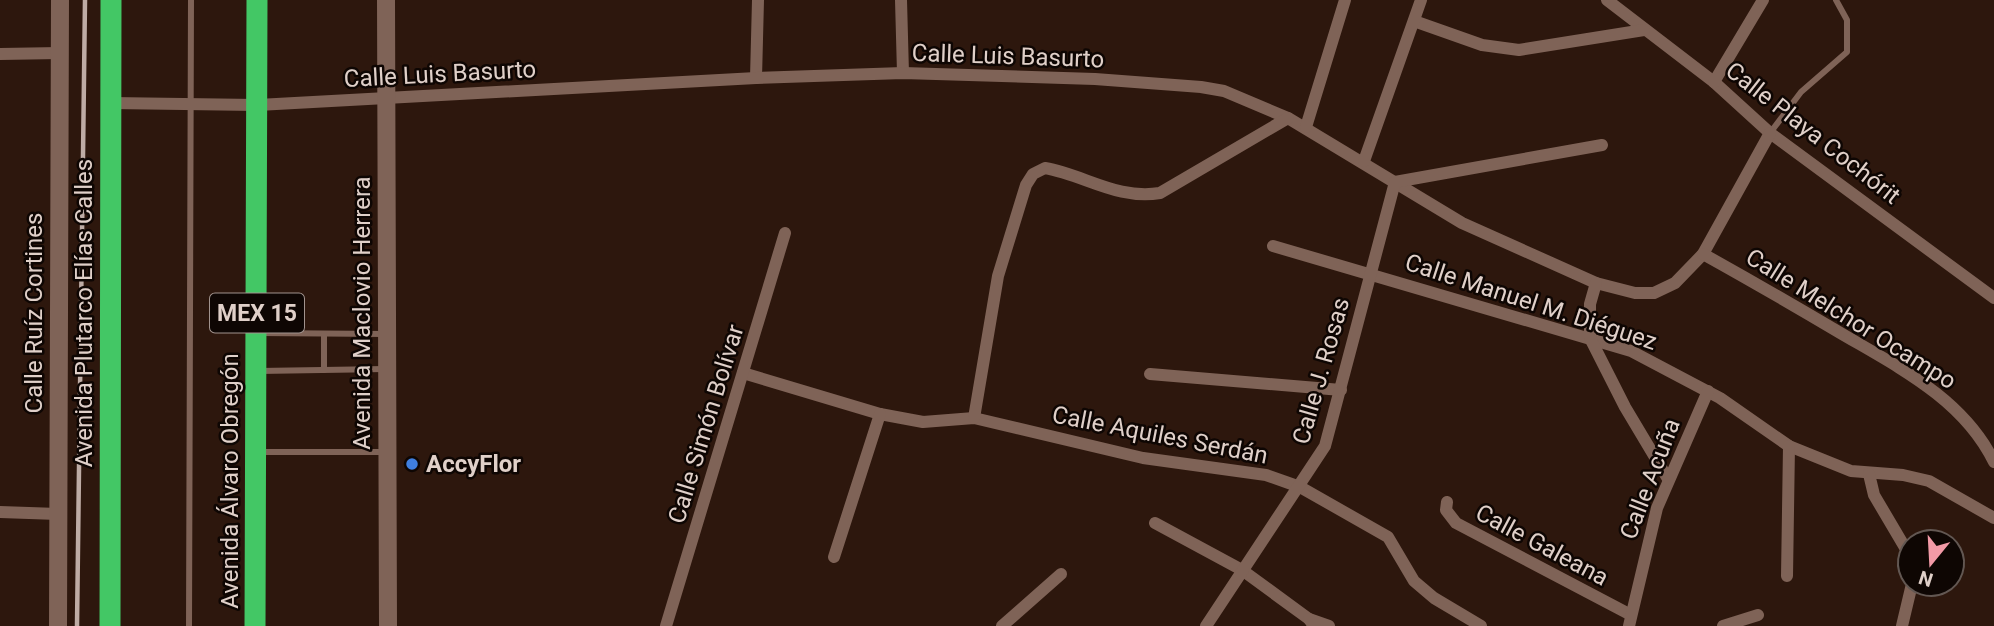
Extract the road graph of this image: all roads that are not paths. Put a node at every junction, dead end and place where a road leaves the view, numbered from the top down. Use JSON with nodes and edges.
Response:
{"nodes":[{"id":1,"x":60,"y":0,"type":"edge"},
{"id":2,"x":111,"y":0,"type":"edge"},
{"id":3,"x":191,"y":0,"type":"edge"},
{"id":4,"x":257,"y":0,"type":"edge"},
{"id":5,"x":386,"y":0,"type":"edge"},
{"id":6,"x":758,"y":0,"type":"edge"},
{"id":7,"x":901,"y":0,"type":"edge"},
{"id":8,"x":1345,"y":0,"type":"edge"},
{"id":9,"x":1421,"y":0,"type":"edge"},
{"id":10,"x":1607,"y":0,"type":"edge"},
{"id":11,"x":1763,"y":0,"type":"edge"},
{"id":12,"x":1836,"y":0,"type":"edge"},
{"id":13,"x":1414,"y":21,"type":"junction"},
{"id":14,"x":1644,"y":30,"type":"junction"},
{"id":15,"x":60,"y":53,"type":"junction"},
{"id":16,"x":0,"y":54,"type":"edge"},
{"id":17,"x":903,"y":73,"type":"junction"},
{"id":18,"x":756,"y":78,"type":"junction"},
{"id":19,"x":1714,"y":82,"type":"junction"},
{"id":20,"x":386,"y":99,"type":"junction"},
{"id":21,"x":111,"y":103,"type":"junction"},
{"id":22,"x":191,"y":104,"type":"junction"},
{"id":23,"x":258,"y":105,"type":"junction"},
{"id":24,"x":1288,"y":118,"type":"junction"},
{"id":25,"x":1306,"y":127,"type":"junction"},
{"id":26,"x":1770,"y":133,"type":"junction"},
{"id":27,"x":1602,"y":145,"type":"dead end"},
{"id":28,"x":1364,"y":161,"type":"junction"},
{"id":29,"x":1395,"y":182,"type":"junction"},
{"id":30,"x":785,"y":233,"type":"dead end"},
{"id":31,"x":1273,"y":246,"type":"dead end"},
{"id":32,"x":1703,"y":254,"type":"junction"},
{"id":33,"x":1370,"y":272,"type":"junction"},
{"id":34,"x":1596,"y":283,"type":"junction"},
{"id":35,"x":1994,"y":298,"type":"edge"},
{"id":36,"x":257,"y":333,"type":"junction"},
{"id":37,"x":324,"y":334,"type":"junction"},
{"id":38,"x":387,"y":334,"type":"junction"},
{"id":39,"x":1590,"y":338,"type":"junction"},
{"id":40,"x":387,"y":369,"type":"junction"},
{"id":41,"x":324,"y":370,"type":"junction"},
{"id":42,"x":256,"y":371,"type":"junction"},
{"id":43,"x":743,"y":373,"type":"junction"},
{"id":44,"x":1150,"y":373,"type":"dead end"},
{"id":45,"x":1341,"y":390,"type":"junction"},
{"id":46,"x":1708,"y":391,"type":"junction"},
{"id":47,"x":880,"y":414,"type":"junction"},
{"id":48,"x":974,"y":418,"type":"junction"},
{"id":49,"x":1789,"y":446,"type":"junction"},
{"id":50,"x":256,"y":452,"type":"junction"},
{"id":51,"x":386,"y":452,"type":"junction"},
{"id":52,"x":1994,"y":462,"type":"edge"},
{"id":53,"x":1869,"y":474,"type":"junction"},
{"id":54,"x":1668,"y":479,"type":"junction"},
{"id":55,"x":1300,"y":487,"type":"junction"},
{"id":56,"x":1447,"y":502,"type":"dead end"},
{"id":57,"x":0,"y":512,"type":"edge"},
{"id":58,"x":58,"y":514,"type":"junction"},
{"id":59,"x":1994,"y":517,"type":"edge"},
{"id":60,"x":1156,"y":523,"type":"dead end"},
{"id":61,"x":1896,"y":532,"type":"edge"},
{"id":62,"x":834,"y":557,"type":"dead end"},
{"id":63,"x":1242,"y":570,"type":"junction"},
{"id":64,"x":1061,"y":575,"type":"dead end"},
{"id":65,"x":1787,"y":576,"type":"dead end"},
{"id":66,"x":1909,"y":598,"type":"edge"},
{"id":67,"x":1758,"y":615,"type":"dead end"},
{"id":68,"x":1630,"y":621,"type":"edge"},
{"id":69,"x":1311,"y":622,"type":"edge"},
{"id":70,"x":58,"y":626,"type":"edge"},
{"id":71,"x":110,"y":626,"type":"edge"},
{"id":72,"x":189,"y":626,"type":"edge"},
{"id":73,"x":255,"y":626,"type":"edge"},
{"id":74,"x":388,"y":626,"type":"edge"},
{"id":75,"x":666,"y":626,"type":"edge"},
{"id":76,"x":1002,"y":626,"type":"edge"},
{"id":77,"x":1206,"y":626,"type":"edge"},
{"id":78,"x":1329,"y":626,"type":"edge"},
{"id":79,"x":1481,"y":626,"type":"edge"},
{"id":80,"x":1723,"y":626,"type":"edge"},
{"id":81,"x":1902,"y":626,"type":"edge"}],
"edges":[{"from":1,"to":15,"type":"street","name":"Calle Ruíz Cortines"},
{"from":2,"to":21,"type":"highway","name":"Avenida Plutarco Elías Calles"},
{"from":3,"to":22,"type":"lane"},
{"from":4,"to":23,"type":"highway","name":"Avenida Álvaro Obregón","number":"MEX 15"},
{"from":5,"to":20,"type":"street","name":"Avenida Maclovio Herrera"},
{"from":6,"to":18,"type":"street"},
{"from":7,"to":17,"type":"street"},
{"from":8,"to":25,"type":"street"},
{"from":9,"to":13,"type":"street"},
{"from":10,"to":14,"type":"street","name":"Calle Playa Cochórit"},
{"from":11,"to":19,"type":"street"},
{"from":12,"to":26,"type":"lane"},
{"from":13,"to":14,"type":"street"},
{"from":13,"to":28,"type":"street"},
{"from":14,"to":19,"type":"street","name":"Calle Playa Cochórit"},
{"from":15,"to":16,"type":"street"},
{"from":15,"to":58,"type":"street","name":"Calle Ruíz Cortines"},
{"from":17,"to":18,"type":"street","name":"Calle Luis Basurto"},
{"from":17,"to":24,"type":"street","name":"Calle Luis Basurto"},
{"from":18,"to":20,"type":"street","name":"Calle Luis Basurto"},
{"from":19,"to":26,"type":"street","name":"Calle Playa Cochórit"},
{"from":20,"to":23,"type":"street","name":"Calle Luis Basurto"},
{"from":20,"to":38,"type":"street","name":"Avenida Maclovio Herrera"},
{"from":21,"to":22,"type":"street","name":"Calle Luis Basurto"},
{"from":21,"to":71,"type":"highway","name":"Avenida Plutarco Elías Calles"},
{"from":22,"to":23,"type":"street","name":"Calle Luis Basurto"},
{"from":22,"to":72,"type":"lane"},
{"from":23,"to":36,"type":"highway","name":"Avenida Álvaro Obregón","number":"MEX 15"},
{"from":24,"to":25,"type":"street","name":"Calle Luis Basurto"},
{"from":24,"to":48,"type":"street"},
{"from":25,"to":28,"type":"street","name":"Calle Luis Basurto"},
{"from":26,"to":32,"type":"street","name":"Calle Luis Basurto"},
{"from":26,"to":35,"type":"street","name":"Calle Playa Cochórit"},
{"from":27,"to":29,"type":"street"},
{"from":28,"to":29,"type":"street","name":"Calle Luis Basurto"},
{"from":29,"to":33,"type":"street","name":"Calle J. Rosas"},
{"from":29,"to":34,"type":"street","name":"Calle Luis Basurto"},
{"from":30,"to":43,"type":"street","name":"Calle Simón Bolívar"},
{"from":31,"to":33,"type":"street","name":"Calle Manuel M. Diéguez"},
{"from":32,"to":34,"type":"street","name":"Calle Luis Basurto"},
{"from":32,"to":52,"type":"street","name":"Calle Melchor Ocampo"},
{"from":33,"to":39,"type":"street","name":"Calle Manuel M. Diéguez"},
{"from":33,"to":45,"type":"street","name":"Calle J. Rosas"},
{"from":34,"to":39,"type":"street"},
{"from":36,"to":37,"type":"lane"},
{"from":36,"to":42,"type":"highway","name":"Avenida Álvaro Obregón","number":"MEX 15"},
{"from":37,"to":38,"type":"lane"},
{"from":37,"to":41,"type":"lane"},
{"from":38,"to":40,"type":"street","name":"Avenida Maclovio Herrera"},
{"from":39,"to":46,"type":"street","name":"Calle Manuel M. Diéguez"},
{"from":39,"to":54,"type":"street"},
{"from":40,"to":41,"type":"lane"},
{"from":40,"to":51,"type":"street","name":"Avenida Maclovio Herrera"},
{"from":41,"to":42,"type":"lane"},
{"from":42,"to":50,"type":"highway","name":"Avenida Álvaro Obregón","number":"MEX 15"},
{"from":43,"to":47,"type":"street","name":"Calle Aquiles Serdán"},
{"from":43,"to":75,"type":"street","name":"Calle Simón Bolívar"},
{"from":44,"to":45,"type":"street"},
{"from":45,"to":55,"type":"street","name":"Calle J. Rosas"},
{"from":46,"to":49,"type":"street","name":"Calle Manuel M. Diéguez"},
{"from":46,"to":54,"type":"street","name":"Calle Acuña"},
{"from":47,"to":48,"type":"street","name":"Calle Aquiles Serdán"},
{"from":47,"to":62,"type":"street"},
{"from":48,"to":55,"type":"street","name":"Calle Aquiles Serdán"},
{"from":49,"to":53,"type":"street","name":"Calle Manuel M. Diéguez"},
{"from":49,"to":65,"type":"street"},
{"from":50,"to":51,"type":"lane"},
{"from":50,"to":73,"type":"highway","name":"Avenida Álvaro Obregón","number":"MEX 15"},
{"from":51,"to":74,"type":"street","name":"Avenida Maclovio Herrera"},
{"from":53,"to":59,"type":"street","name":"Calle Manuel M. Diéguez"},
{"from":53,"to":61,"type":"street"},
{"from":54,"to":68,"type":"street","name":"Calle Acuña"},
{"from":55,"to":63,"type":"street","name":"Calle J. Rosas"},
{"from":55,"to":79,"type":"street","name":"Calle Aquiles Serdán"},
{"from":56,"to":68,"type":"street","name":"Calle Galeana"},
{"from":57,"to":58,"type":"street"},
{"from":58,"to":70,"type":"street","name":"Calle Ruíz Cortines"},
{"from":60,"to":63,"type":"street"},
{"from":63,"to":69,"type":"street"},
{"from":63,"to":77,"type":"street","name":"Calle J. Rosas"},
{"from":64,"to":76,"type":"street"},
{"from":66,"to":81,"type":"street"},
{"from":67,"to":80,"type":"street"},
{"from":69,"to":78,"type":"street"}]}
